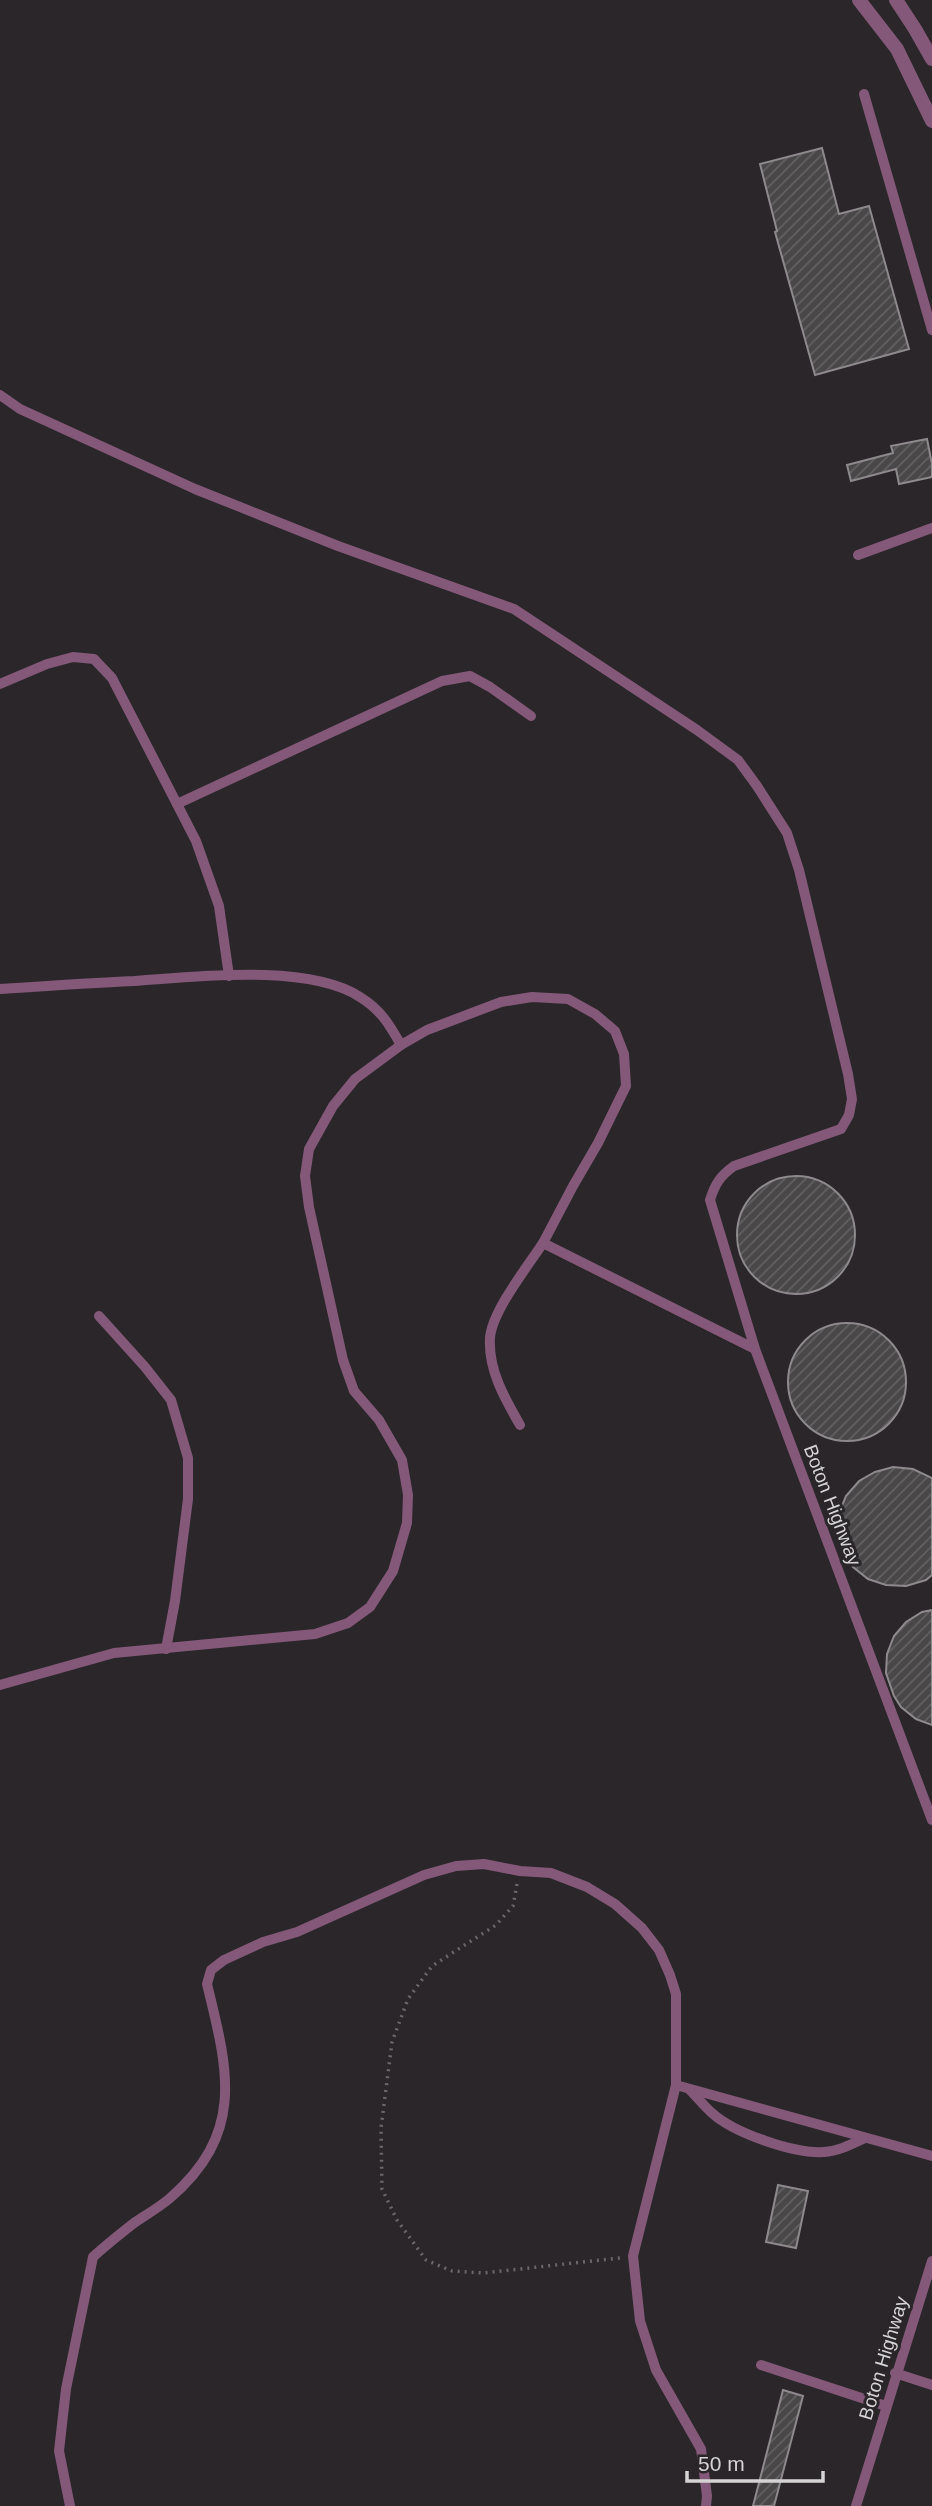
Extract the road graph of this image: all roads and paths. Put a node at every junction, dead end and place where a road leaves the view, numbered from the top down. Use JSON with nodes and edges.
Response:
{"nodes":[{"id":1,"x":859,"y":0,"type":"edge"},
{"id":2,"x":896,"y":0,"type":"edge"},
{"id":3,"x":932,"y":59,"type":"edge"},
{"id":4,"x":864,"y":94,"type":"dead end"},
{"id":5,"x":932,"y":121,"type":"edge"},
{"id":6,"x":932,"y":330,"type":"edge"},
{"id":7,"x":0,"y":395,"type":"edge"},
{"id":8,"x":932,"y":528,"type":"edge"},
{"id":9,"x":858,"y":555,"type":"dead end"},
{"id":10,"x":0,"y":684,"type":"edge"},
{"id":11,"x":531,"y":716,"type":"dead end"},
{"id":12,"x":177,"y":804,"type":"junction"},
{"id":13,"x":229,"y":976,"type":"junction"},
{"id":14,"x":0,"y":989,"type":"edge"},
{"id":15,"x":401,"y":1045,"type":"junction"},
{"id":16,"x":543,"y":1243,"type":"junction"},
{"id":17,"x":99,"y":1316,"type":"dead end"},
{"id":18,"x":755,"y":1349,"type":"junction"},
{"id":19,"x":520,"y":1425,"type":"dead end"},
{"id":20,"x":166,"y":1649,"type":"junction"},
{"id":21,"x":0,"y":1685,"type":"edge"},
{"id":22,"x":932,"y":1820,"type":"edge"},
{"id":23,"x":520,"y":1871,"type":"junction"},
{"id":24,"x":682,"y":2086,"type":"junction"},
{"id":25,"x":865,"y":2138,"type":"junction"},
{"id":26,"x":932,"y":2157,"type":"edge"},
{"id":27,"x":633,"y":2256,"type":"junction"},
{"id":28,"x":932,"y":2261,"type":"edge"},
{"id":29,"x":761,"y":2365,"type":"dead end"},
{"id":30,"x":895,"y":2373,"type":"junction"},
{"id":31,"x":932,"y":2385,"type":"edge"},
{"id":32,"x":886,"y":2406,"type":"junction"},
{"id":33,"x":70,"y":2506,"type":"edge"},
{"id":34,"x":706,"y":2506,"type":"edge"},
{"id":35,"x":856,"y":2506,"type":"edge"}],
"edges":[{"from":1,"to":5,"type":"street"},
{"from":2,"to":3,"type":"street"},
{"from":4,"to":6,"type":"lane"},
{"from":7,"to":18,"type":"lane","name":"Boton Highway"},
{"from":8,"to":9,"type":"lane"},
{"from":10,"to":12,"type":"lane"},
{"from":11,"to":12,"type":"lane"},
{"from":12,"to":13,"type":"lane"},
{"from":13,"to":14,"type":"lane"},
{"from":13,"to":15,"type":"lane"},
{"from":15,"to":16,"type":"lane"},
{"from":15,"to":20,"type":"lane"},
{"from":16,"to":18,"type":"lane"},
{"from":16,"to":19,"type":"lane"},
{"from":17,"to":20,"type":"lane"},
{"from":18,"to":22,"type":"lane","name":"Boton Highway"},
{"from":20,"to":21,"type":"lane"},
{"from":23,"to":24,"type":"lane"},
{"from":23,"to":27,"type":"path"},
{"from":23,"to":33,"type":"lane"},
{"from":24,"to":25,"type":"lane"},
{"from":24,"to":25,"type":"lane"},
{"from":24,"to":27,"type":"lane"},
{"from":25,"to":26,"type":"lane"},
{"from":27,"to":34,"type":"lane"},
{"from":28,"to":30,"type":"lane","name":"Boton Highway"},
{"from":29,"to":32,"type":"lane"},
{"from":30,"to":31,"type":"lane"},
{"from":30,"to":32,"type":"lane","name":"Boton Highway"},
{"from":32,"to":35,"type":"lane","name":"Boton Highway"}]}
